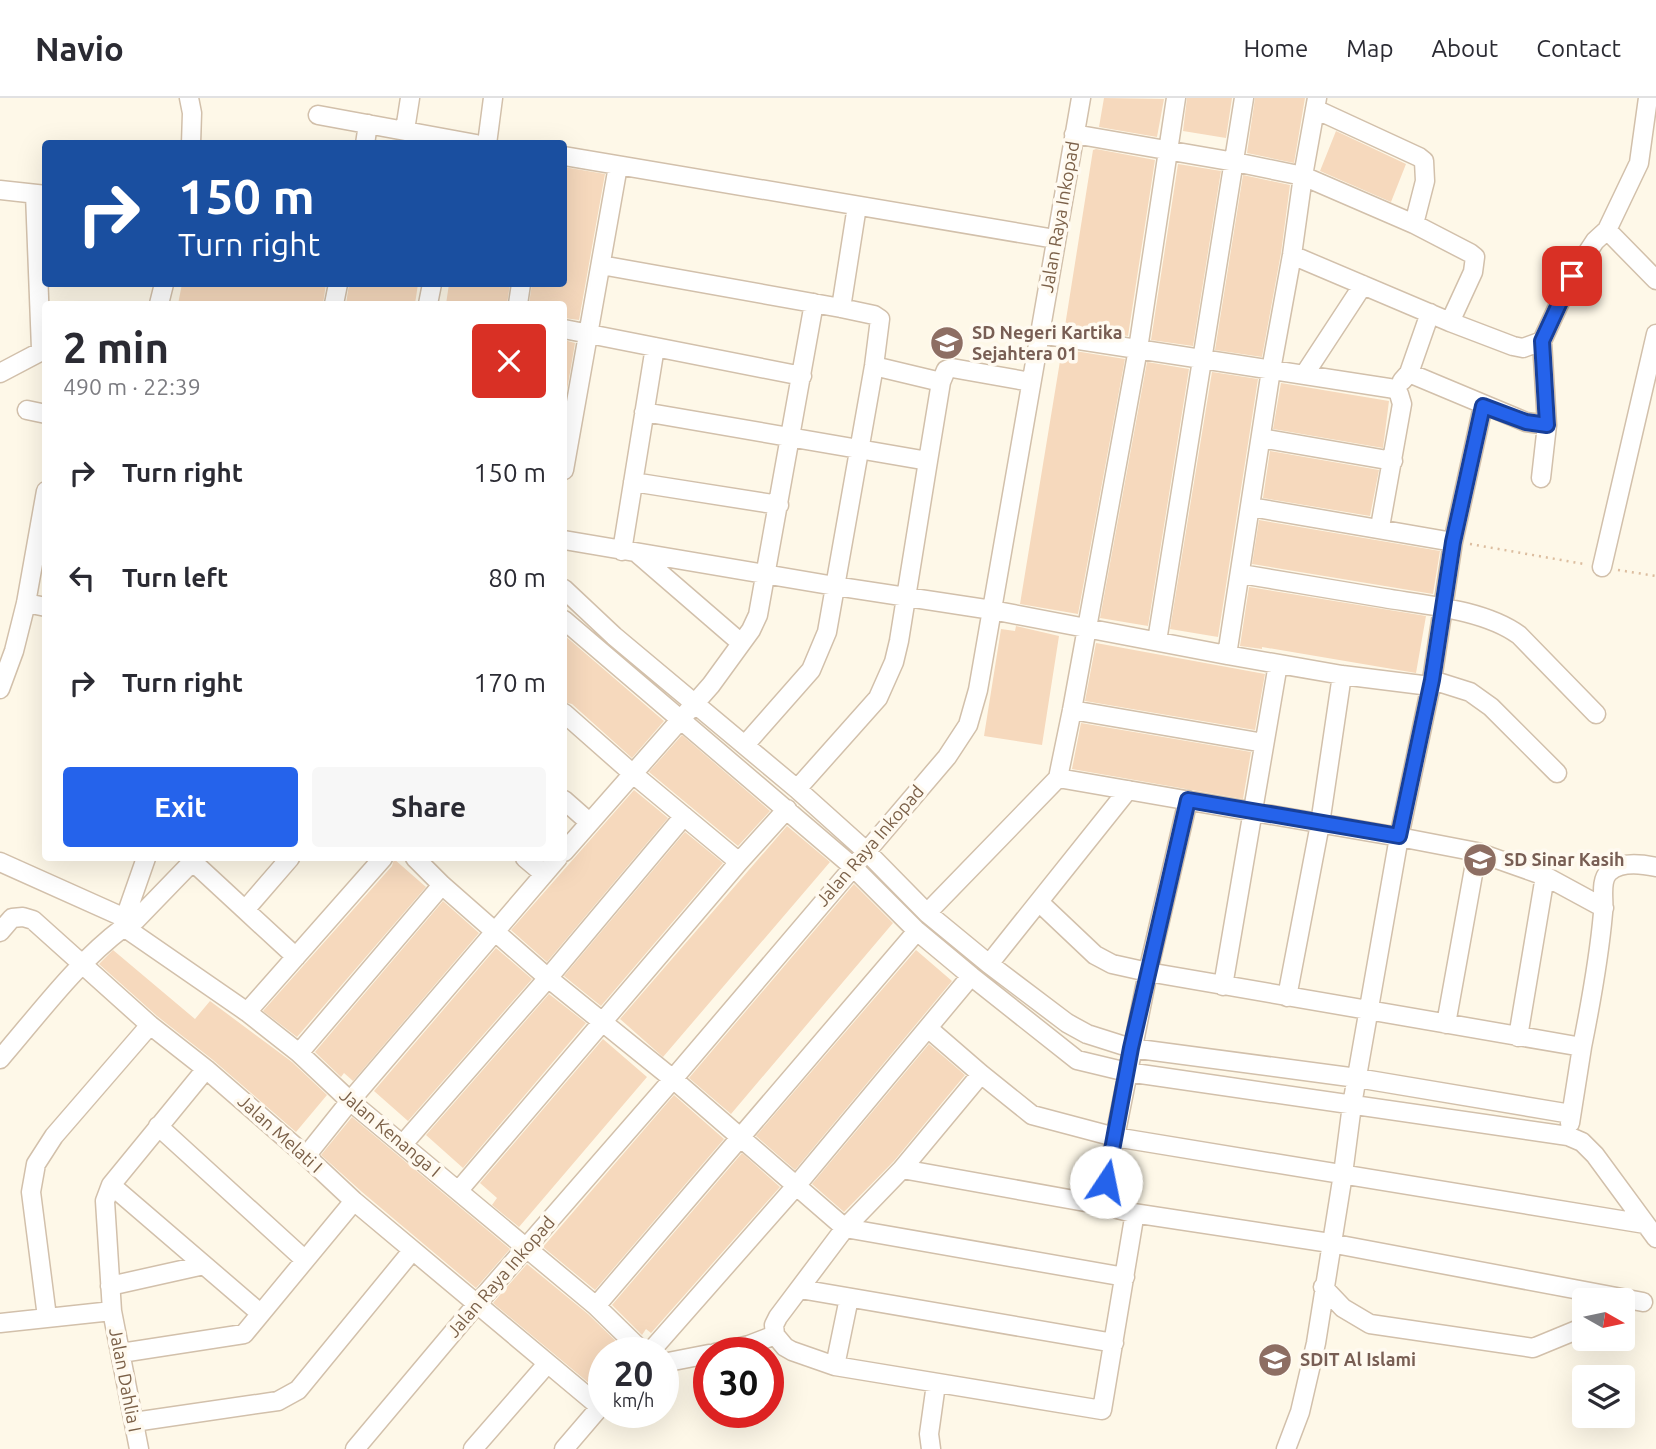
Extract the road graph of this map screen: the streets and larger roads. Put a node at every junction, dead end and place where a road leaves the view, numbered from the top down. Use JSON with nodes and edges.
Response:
{"nodes":[{"id":1,"x":189,"y":98,"type":"edge"},
{"id":2,"x":410,"y":98,"type":"edge"},
{"id":3,"x":493,"y":98,"type":"edge"},
{"id":4,"x":1081,"y":98,"type":"edge"},
{"id":5,"x":1176,"y":98,"type":"edge"},
{"id":6,"x":1244,"y":98,"type":"edge"},
{"id":7,"x":1647,"y":98,"type":"edge"},
{"id":8,"x":1316,"y":104,"type":"edge"},
{"id":9,"x":318,"y":115,"type":"dead end"},
{"id":10,"x":368,"y":124,"type":"junction"},
{"id":11,"x":405,"y":130,"type":"junction"},
{"id":12,"x":1074,"y":134,"type":"junction"},
{"id":13,"x":191,"y":140,"type":"edge"},
{"id":14,"x":366,"y":140,"type":"edge"},
{"id":15,"x":452,"y":140,"type":"edge"},
{"id":16,"x":487,"y":140,"type":"edge"},
{"id":17,"x":1168,"y":149,"type":"junction"},
{"id":18,"x":567,"y":157,"type":"edge"},
{"id":19,"x":1235,"y":162,"type":"junction"},
{"id":20,"x":618,"y":166,"type":"junction"},
{"id":21,"x":1303,"y":176,"type":"junction"},
{"id":22,"x":0,"y":190,"type":"edge"},
{"id":23,"x":40,"y":195,"type":"edge"},
{"id":24,"x":857,"y":206,"type":"junction"},
{"id":25,"x":1414,"y":224,"type":"junction"},
{"id":26,"x":1607,"y":230,"type":"junction"},
{"id":27,"x":1055,"y":239,"type":"junction"},
{"id":28,"x":1293,"y":255,"type":"junction"},
{"id":29,"x":601,"y":265,"type":"junction"},
{"id":30,"x":1656,"y":279,"type":"edge"},
{"id":31,"x":1363,"y":285,"type":"junction"},
{"id":32,"x":814,"y":303,"type":"junction"},
{"id":33,"x":841,"y":307,"type":"junction"},
{"id":34,"x":1430,"y":313,"type":"junction"},
{"id":35,"x":1450,"y":321,"type":"junction"},
{"id":36,"x":567,"y":331,"type":"edge"},
{"id":37,"x":587,"y":334,"type":"junction"},
{"id":38,"x":1040,"y":334,"type":"junction"},
{"id":39,"x":1656,"y":334,"type":"edge"},
{"id":40,"x":1542,"y":341,"type":"junction"},
{"id":41,"x":655,"y":347,"type":"junction"},
{"id":42,"x":1138,"y":349,"type":"junction"},
{"id":43,"x":1202,"y":359,"type":"junction"},
{"id":44,"x":874,"y":366,"type":"junction"},
{"id":45,"x":1272,"y":370,"type":"junction"},
{"id":46,"x":0,"y":373,"type":"edge"},
{"id":47,"x":1409,"y":373,"type":"junction"},
{"id":48,"x":1304,"y":375,"type":"junction"},
{"id":49,"x":802,"y":376,"type":"junction"},
{"id":50,"x":941,"y":382,"type":"junction"},
{"id":51,"x":1031,"y":382,"type":"junction"},
{"id":52,"x":1395,"y":388,"type":"junction"},
{"id":53,"x":1483,"y":406,"type":"junction"},
{"id":54,"x":27,"y":410,"type":"dead end"},
{"id":55,"x":645,"y":412,"type":"junction"},
{"id":56,"x":42,"y":413,"type":"edge"},
{"id":57,"x":1547,"y":425,"type":"junction"},
{"id":58,"x":1261,"y":438,"type":"junction"},
{"id":59,"x":790,"y":439,"type":"junction"},
{"id":60,"x":860,"y":449,"type":"junction"},
{"id":61,"x":567,"y":452,"type":"edge"},
{"id":62,"x":928,"y":461,"type":"junction"},
{"id":63,"x":1393,"y":461,"type":"junction"},
{"id":64,"x":1541,"y":478,"type":"dead end"},
{"id":65,"x":633,"y":482,"type":"junction"},
{"id":66,"x":779,"y":505,"type":"junction"},
{"id":67,"x":1251,"y":507,"type":"junction"},
{"id":68,"x":42,"y":513,"type":"edge"},
{"id":69,"x":1380,"y":527,"type":"junction"},
{"id":70,"x":567,"y":541,"type":"edge"},
{"id":71,"x":1453,"y":542,"type":"junction"},
{"id":72,"x":629,"y":552,"type":"junction"},
{"id":73,"x":1602,"y":567,"type":"road end"},
{"id":74,"x":1241,"y":574,"type":"junction"},
{"id":75,"x":766,"y":575,"type":"junction"},
{"id":76,"x":835,"y":586,"type":"junction"},
{"id":77,"x":567,"y":592,"type":"edge"},
{"id":78,"x":905,"y":597,"type":"junction"},
{"id":79,"x":26,"y":603,"type":"junction"},
{"id":80,"x":42,"y":606,"type":"edge"},
{"id":81,"x":1443,"y":608,"type":"junction"},
{"id":82,"x":992,"y":610,"type":"junction"},
{"id":83,"x":567,"y":623,"type":"edge"},
{"id":84,"x":1086,"y":629,"type":"junction"},
{"id":85,"x":1157,"y":641,"type":"junction"},
{"id":86,"x":741,"y":643,"type":"junction"},
{"id":87,"x":1227,"y":655,"type":"junction"},
{"id":88,"x":1278,"y":664,"type":"junction"},
{"id":89,"x":1342,"y":675,"type":"junction"},
{"id":90,"x":1431,"y":683,"type":"junction"},
{"id":91,"x":0,"y":689,"type":"edge"},
{"id":92,"x":694,"y":703,"type":"junction"},
{"id":93,"x":1072,"y":710,"type":"junction"},
{"id":94,"x":1596,"y":714,"type":"dead end"},
{"id":95,"x":567,"y":716,"type":"edge"},
{"id":96,"x":681,"y":718,"type":"junction"},
{"id":97,"x":1264,"y":743,"type":"junction"},
{"id":98,"x":746,"y":746,"type":"junction"},
{"id":99,"x":1558,"y":773,"type":"dead end"},
{"id":100,"x":632,"y":774,"type":"junction"},
{"id":101,"x":1058,"y":778,"type":"junction"},
{"id":102,"x":797,"y":789,"type":"junction"},
{"id":103,"x":1128,"y":790,"type":"junction"},
{"id":104,"x":1188,"y":800,"type":"junction"},
{"id":105,"x":567,"y":803,"type":"edge"},
{"id":106,"x":787,"y":809,"type":"junction"},
{"id":107,"x":1254,"y":811,"type":"junction"},
{"id":108,"x":684,"y":816,"type":"junction"},
{"id":109,"x":589,"y":822,"type":"junction"},
{"id":110,"x":1320,"y":824,"type":"junction"},
{"id":111,"x":1399,"y":836,"type":"junction"},
{"id":112,"x":567,"y":848,"type":"edge"},
{"id":113,"x":866,"y":851,"type":"junction"},
{"id":114,"x":1477,"y":852,"type":"junction"},
{"id":115,"x":145,"y":861,"type":"edge"},
{"id":116,"x":192,"y":861,"type":"edge"},
{"id":117,"x":196,"y":861,"type":"edge"},
{"id":118,"x":286,"y":861,"type":"edge"},
{"id":119,"x":380,"y":861,"type":"edge"},
{"id":120,"x":418,"y":861,"type":"edge"},
{"id":121,"x":529,"y":861,"type":"edge"},
{"id":122,"x":555,"y":861,"type":"edge"},
{"id":123,"x":0,"y":862,"type":"edge"},
{"id":124,"x":739,"y":862,"type":"junction"},
{"id":125,"x":852,"y":866,"type":"junction"},
{"id":126,"x":1656,"y":867,"type":"edge"},
{"id":127,"x":544,"y":874,"type":"junction"},
{"id":128,"x":1545,"y":876,"type":"junction"},
{"id":129,"x":442,"y":885,"type":"junction"},
{"id":130,"x":1039,"y":902,"type":"junction"},
{"id":131,"x":1604,"y":908,"type":"junction"},
{"id":132,"x":245,"y":910,"type":"junction"},
{"id":133,"x":927,"y":913,"type":"junction"},
{"id":134,"x":125,"y":923,"type":"junction"},
{"id":135,"x":917,"y":931,"type":"junction"},
{"id":136,"x":0,"y":932,"type":"edge"},
{"id":137,"x":495,"y":932,"type":"junction"},
{"id":138,"x":296,"y":957,"type":"junction"},
{"id":139,"x":83,"y":964,"type":"junction"},
{"id":140,"x":989,"y":964,"type":"junction"},
{"id":141,"x":1148,"y":972,"type":"junction"},
{"id":142,"x":971,"y":976,"type":"junction"},
{"id":143,"x":548,"y":978,"type":"junction"},
{"id":144,"x":1223,"y":986,"type":"junction"},
{"id":145,"x":1287,"y":997,"type":"junction"},
{"id":146,"x":1368,"y":1011,"type":"junction"},
{"id":147,"x":247,"y":1012,"type":"junction"},
{"id":148,"x":601,"y":1023,"type":"junction"},
{"id":149,"x":1446,"y":1024,"type":"junction"},
{"id":150,"x":150,"y":1025,"type":"junction"},
{"id":151,"x":929,"y":1029,"type":"junction"},
{"id":152,"x":1518,"y":1037,"type":"junction"},
{"id":153,"x":1582,"y":1047,"type":"junction"},
{"id":154,"x":1131,"y":1048,"type":"junction"},
{"id":155,"x":299,"y":1053,"type":"junction"},
{"id":156,"x":0,"y":1059,"type":"edge"},
{"id":157,"x":206,"y":1069,"type":"junction"},
{"id":158,"x":1127,"y":1072,"type":"junction"},
{"id":159,"x":981,"y":1074,"type":"junction"},
{"id":160,"x":1357,"y":1078,"type":"junction"},
{"id":161,"x":673,"y":1079,"type":"junction"},
{"id":162,"x":350,"y":1101,"type":"junction"},
{"id":163,"x":1352,"y":1105,"type":"junction"},
{"id":164,"x":1571,"y":1114,"type":"junction"},
{"id":165,"x":158,"y":1126,"type":"junction"},
{"id":166,"x":1568,"y":1136,"type":"junction"},
{"id":167,"x":740,"y":1137,"type":"junction"},
{"id":168,"x":1115,"y":1137,"type":"junction"},
{"id":169,"x":403,"y":1144,"type":"junction"},
{"id":170,"x":306,"y":1156,"type":"junction"},
{"id":171,"x":902,"y":1170,"type":"junction"},
{"id":172,"x":1343,"y":1174,"type":"junction"},
{"id":173,"x":111,"y":1185,"type":"junction"},
{"id":174,"x":796,"y":1186,"type":"junction"},
{"id":175,"x":459,"y":1190,"type":"junction"},
{"id":176,"x":354,"y":1201,"type":"junction"},
{"id":177,"x":1102,"y":1205,"type":"junction"},
{"id":178,"x":1133,"y":1213,"type":"junction"},
{"id":179,"x":845,"y":1228,"type":"junction"},
{"id":180,"x":1651,"y":1231,"type":"edge"},
{"id":181,"x":1331,"y":1244,"type":"junction"},
{"id":182,"x":525,"y":1249,"type":"junction"},
{"id":183,"x":412,"y":1251,"type":"junction"},
{"id":184,"x":305,"y":1260,"type":"junction"},
{"id":185,"x":204,"y":1265,"type":"junction"},
{"id":186,"x":1125,"y":1277,"type":"junction"},
{"id":187,"x":110,"y":1286,"type":"junction"},
{"id":188,"x":1323,"y":1287,"type":"junction"},
{"id":189,"x":800,"y":1289,"type":"junction"},
{"id":190,"x":849,"y":1297,"type":"junction"},
{"id":191,"x":1650,"y":1300,"type":"edge"},
{"id":192,"x":476,"y":1305,"type":"junction"},
{"id":193,"x":596,"y":1306,"type":"junction"},
{"id":194,"x":112,"y":1311,"type":"junction"},
{"id":195,"x":260,"y":1313,"type":"junction"},
{"id":196,"x":47,"y":1317,"type":"junction"},
{"id":197,"x":0,"y":1323,"type":"edge"},
{"id":198,"x":1572,"y":1332,"type":"edge"},
{"id":199,"x":775,"y":1335,"type":"junction"},
{"id":200,"x":629,"y":1337,"type":"edge"},
{"id":201,"x":660,"y":1337,"type":"edge"},
{"id":202,"x":770,"y":1337,"type":"edge"},
{"id":203,"x":1115,"y":1343,"type":"junction"},
{"id":204,"x":121,"y":1353,"type":"junction"},
{"id":205,"x":547,"y":1364,"type":"junction"},
{"id":206,"x":835,"y":1366,"type":"junction"},
{"id":207,"x":936,"y":1384,"type":"junction"},
{"id":208,"x":588,"y":1395,"type":"edge"},
{"id":209,"x":588,"y":1421,"type":"edge"},
{"id":210,"x":134,"y":1422,"type":"junction"},
{"id":211,"x":138,"y":1449,"type":"edge"},
{"id":212,"x":355,"y":1449,"type":"edge"},
{"id":213,"x":473,"y":1449,"type":"edge"},
{"id":214,"x":564,"y":1449,"type":"edge"},
{"id":215,"x":931,"y":1449,"type":"edge"},
{"id":216,"x":1286,"y":1449,"type":"edge"}],
"edges":[{"from":1,"to":13,"type":"street"},
{"from":2,"to":11,"type":"street"},
{"from":3,"to":16,"type":"street"},
{"from":4,"to":12,"type":"street","name":"Jalan Raya Inkopad"},
{"from":5,"to":17,"type":"street"},
{"from":6,"to":19,"type":"street"},
{"from":7,"to":26,"type":"street"},
{"from":8,"to":21,"type":"street"},
{"from":8,"to":25,"type":"street"},
{"from":9,"to":10,"type":"street"},
{"from":10,"to":11,"type":"street"},
{"from":10,"to":14,"type":"street"},
{"from":11,"to":15,"type":"street"},
{"from":12,"to":17,"type":"street"},
{"from":12,"to":27,"type":"street","name":"Jalan Raya Inkopad"},
{"from":17,"to":19,"type":"street"},
{"from":17,"to":42,"type":"street"},
{"from":18,"to":20,"type":"street"},
{"from":19,"to":21,"type":"street"},
{"from":19,"to":43,"type":"street"},
{"from":20,"to":24,"type":"street"},
{"from":20,"to":29,"type":"street"},
{"from":21,"to":25,"type":"street"},
{"from":21,"to":28,"type":"street"},
{"from":22,"to":23,"type":"street"},
{"from":23,"to":46,"type":"street"},
{"from":24,"to":27,"type":"street"},
{"from":24,"to":33,"type":"street"},
{"from":25,"to":35,"type":"street"},
{"from":26,"to":30,"type":"street"},
{"from":26,"to":40,"type":"street"},
{"from":27,"to":38,"type":"street","name":"Jalan Raya Inkopad"},
{"from":28,"to":31,"type":"street"},
{"from":28,"to":45,"type":"street"},
{"from":29,"to":32,"type":"street"},
{"from":29,"to":37,"type":"street"},
{"from":31,"to":34,"type":"street"},
{"from":31,"to":48,"type":"street"},
{"from":32,"to":33,"type":"street"},
{"from":32,"to":49,"type":"street"},
{"from":33,"to":44,"type":"street"},
{"from":34,"to":35,"type":"street"},
{"from":34,"to":47,"type":"street"},
{"from":35,"to":40,"type":"street"},
{"from":36,"to":37,"type":"street"},
{"from":37,"to":41,"type":"street"},
{"from":37,"to":61,"type":"street"},
{"from":38,"to":42,"type":"street"},
{"from":38,"to":51,"type":"street","name":"Jalan Raya Inkopad"},
{"from":39,"to":73,"type":"street"},
{"from":40,"to":57,"type":"street"},
{"from":41,"to":49,"type":"street"},
{"from":41,"to":55,"type":"street"},
{"from":42,"to":43,"type":"street"},
{"from":42,"to":84,"type":"street"},
{"from":43,"to":45,"type":"street"},
{"from":43,"to":85,"type":"street"},
{"from":44,"to":50,"type":"street"},
{"from":44,"to":60,"type":"street"},
{"from":45,"to":48,"type":"street"},
{"from":45,"to":58,"type":"street"},
{"from":47,"to":52,"type":"street"},
{"from":47,"to":53,"type":"street"},
{"from":48,"to":52,"type":"street"},
{"from":49,"to":59,"type":"street"},
{"from":50,"to":51,"type":"street"},
{"from":50,"to":62,"type":"street"},
{"from":51,"to":82,"type":"street","name":"Jalan Raya Inkopad"},
{"from":52,"to":63,"type":"street"},
{"from":53,"to":57,"type":"street"},
{"from":53,"to":71,"type":"street"},
{"from":54,"to":56,"type":"street"},
{"from":55,"to":59,"type":"street"},
{"from":55,"to":65,"type":"street"},
{"from":57,"to":64,"type":"street"},
{"from":58,"to":63,"type":"street"},
{"from":58,"to":67,"type":"street"},
{"from":59,"to":60,"type":"street"},
{"from":59,"to":66,"type":"street"},
{"from":60,"to":62,"type":"street"},
{"from":60,"to":76,"type":"street"},
{"from":62,"to":78,"type":"street"},
{"from":63,"to":69,"type":"street"},
{"from":65,"to":66,"type":"street"},
{"from":65,"to":72,"type":"street"},
{"from":66,"to":75,"type":"street"},
{"from":67,"to":69,"type":"street"},
{"from":67,"to":74,"type":"street"},
{"from":68,"to":79,"type":"street"},
{"from":69,"to":71,"type":"street"},
{"from":70,"to":72,"type":"street"},
{"from":71,"to":81,"type":"street"},
{"from":72,"to":75,"type":"street"},
{"from":72,"to":86,"type":"street"},
{"from":74,"to":81,"type":"street"},
{"from":74,"to":87,"type":"street"},
{"from":75,"to":76,"type":"street"},
{"from":75,"to":86,"type":"street"},
{"from":76,"to":78,"type":"street"},
{"from":76,"to":98,"type":"street"},
{"from":77,"to":92,"type":"street"},
{"from":78,"to":82,"type":"street"},
{"from":78,"to":102,"type":"street"},
{"from":79,"to":80,"type":"street"},
{"from":79,"to":91,"type":"street"},
{"from":81,"to":90,"type":"street"},
{"from":81,"to":94,"type":"street"},
{"from":82,"to":84,"type":"street"},
{"from":82,"to":113,"type":"street","name":"Jalan Raya Inkopad"},
{"from":83,"to":96,"type":"street"},
{"from":84,"to":85,"type":"street"},
{"from":84,"to":93,"type":"street"},
{"from":85,"to":87,"type":"street"},
{"from":86,"to":92,"type":"street"},
{"from":87,"to":88,"type":"street"},
{"from":88,"to":89,"type":"street"},
{"from":88,"to":97,"type":"street"},
{"from":89,"to":90,"type":"street"},
{"from":89,"to":110,"type":"street"},
{"from":90,"to":99,"type":"street"},
{"from":90,"to":111,"type":"street"},
{"from":92,"to":96,"type":"street"},
{"from":92,"to":98,"type":"street"},
{"from":93,"to":97,"type":"street"},
{"from":93,"to":101,"type":"street"},
{"from":95,"to":100,"type":"street"},
{"from":96,"to":100,"type":"street"},
{"from":96,"to":106,"type":"street"},
{"from":97,"to":107,"type":"street"},
{"from":98,"to":102,"type":"street"},
{"from":100,"to":108,"type":"street"},
{"from":100,"to":109,"type":"street"},
{"from":101,"to":103,"type":"street"},
{"from":101,"to":133,"type":"street"},
{"from":102,"to":113,"type":"street"},
{"from":103,"to":104,"type":"street"},
{"from":103,"to":130,"type":"street"},
{"from":104,"to":107,"type":"street"},
{"from":104,"to":141,"type":"street"},
{"from":105,"to":109,"type":"street"},
{"from":106,"to":124,"type":"street"},
{"from":106,"to":125,"type":"street"},
{"from":107,"to":110,"type":"street"},
{"from":107,"to":144,"type":"street"},
{"from":108,"to":124,"type":"street"},
{"from":108,"to":143,"type":"street"},
{"from":109,"to":112,"type":"street"},
{"from":110,"to":111,"type":"street"},
{"from":110,"to":145,"type":"street"},
{"from":111,"to":114,"type":"street"},
{"from":111,"to":146,"type":"street"},
{"from":113,"to":125,"type":"street","name":"Jalan Raya Inkopad"},
{"from":113,"to":133,"type":"street"},
{"from":114,"to":128,"type":"street"},
{"from":114,"to":149,"type":"street"},
{"from":115,"to":134,"type":"street"},
{"from":116,"to":134,"type":"street"},
{"from":117,"to":132,"type":"street"},
{"from":118,"to":132,"type":"street"},
{"from":119,"to":138,"type":"street"},
{"from":120,"to":129,"type":"street"},
{"from":121,"to":127,"type":"street"},
{"from":122,"to":127,"type":"street"},
{"from":123,"to":134,"type":"street"},
{"from":124,"to":148,"type":"street"},
{"from":125,"to":135,"type":"street"},
{"from":125,"to":161,"type":"street","name":"Jalan Raya Inkopad"},
{"from":126,"to":131,"type":"street"},
{"from":127,"to":137,"type":"street"},
{"from":128,"to":131,"type":"street"},
{"from":128,"to":152,"type":"street"},
{"from":129,"to":137,"type":"street"},
{"from":129,"to":155,"type":"street"},
{"from":130,"to":140,"type":"street"},
{"from":130,"to":141,"type":"street"},
{"from":131,"to":153,"type":"street"},
{"from":132,"to":138,"type":"street"},
{"from":133,"to":140,"type":"street"},
{"from":134,"to":139,"type":"street"},
{"from":134,"to":147,"type":"street","name":"Jalan Kenanga I"},
{"from":135,"to":142,"type":"street"},
{"from":135,"to":167,"type":"street"},
{"from":136,"to":139,"type":"street"},
{"from":137,"to":143,"type":"street"},
{"from":137,"to":162,"type":"street"},
{"from":138,"to":147,"type":"street"},
{"from":139,"to":150,"type":"street","name":"Jalan Melati I"},
{"from":139,"to":156,"type":"street"},
{"from":140,"to":154,"type":"street"},
{"from":141,"to":144,"type":"street"},
{"from":141,"to":154,"type":"street"},
{"from":142,"to":151,"type":"street","name":"Jalan Kenanga I"},
{"from":142,"to":158,"type":"street"},
{"from":143,"to":148,"type":"street"},
{"from":143,"to":169,"type":"street"},
{"from":144,"to":145,"type":"street"},
{"from":145,"to":146,"type":"street"},
{"from":146,"to":149,"type":"street"},
{"from":146,"to":160,"type":"street"},
{"from":147,"to":155,"type":"street","name":"Jalan Kenanga I"},
{"from":148,"to":161,"type":"street"},
{"from":148,"to":175,"type":"street"},
{"from":149,"to":152,"type":"street"},
{"from":150,"to":157,"type":"street","name":"Jalan Melati I"},
{"from":150,"to":196,"type":"street"},
{"from":151,"to":159,"type":"street"},
{"from":151,"to":174,"type":"street","name":"Jalan Kenanga I"},
{"from":152,"to":153,"type":"street"},
{"from":153,"to":164,"type":"street"},
{"from":154,"to":158,"type":"street"},
{"from":154,"to":160,"type":"street"},
{"from":155,"to":162,"type":"street","name":"Jalan Kenanga I"},
{"from":157,"to":165,"type":"street"},
{"from":157,"to":170,"type":"street","name":"Jalan Melati I"},
{"from":158,"to":163,"type":"street"},
{"from":158,"to":168,"type":"street"},
{"from":159,"to":168,"type":"street"},
{"from":159,"to":171,"type":"street"},
{"from":160,"to":163,"type":"street"},
{"from":160,"to":164,"type":"street"},
{"from":161,"to":167,"type":"street"},
{"from":161,"to":182,"type":"street","name":"Jalan Raya Inkopad"},
{"from":162,"to":169,"type":"street","name":"Jalan Kenanga I"},
{"from":162,"to":170,"type":"street"},
{"from":163,"to":166,"type":"street"},
{"from":163,"to":172,"type":"street"},
{"from":164,"to":166,"type":"street"},
{"from":165,"to":173,"type":"street"},
{"from":165,"to":184,"type":"street"},
{"from":166,"to":180,"type":"street"},
{"from":167,"to":174,"type":"street"},
{"from":167,"to":193,"type":"street"},
{"from":168,"to":172,"type":"street"},
{"from":168,"to":177,"type":"street"},
{"from":169,"to":175,"type":"street","name":"Jalan Kenanga I"},
{"from":170,"to":176,"type":"street","name":"Jalan Melati I"},
{"from":171,"to":177,"type":"street"},
{"from":171,"to":179,"type":"street"},
{"from":172,"to":180,"type":"street"},
{"from":172,"to":181,"type":"street"},
{"from":173,"to":185,"type":"street"},
{"from":173,"to":187,"type":"street"},
{"from":174,"to":179,"type":"street"},
{"from":174,"to":201,"type":"street","name":"Jalan Kenanga I"},
{"from":175,"to":182,"type":"street","name":"Jalan Kenanga I"},
{"from":176,"to":183,"type":"street","name":"Jalan Melati I"},
{"from":176,"to":184,"type":"street"},
{"from":177,"to":178,"type":"street"},
{"from":178,"to":181,"type":"street"},
{"from":178,"to":186,"type":"street"},
{"from":179,"to":186,"type":"street"},
{"from":179,"to":189,"type":"street"},
{"from":181,"to":188,"type":"street"},
{"from":181,"to":191,"type":"street"},
{"from":182,"to":192,"type":"street","name":"Jalan Raya Inkopad"},
{"from":182,"to":193,"type":"street","name":"Jalan Kenanga I"},
{"from":183,"to":192,"type":"street","name":"Jalan Melati I"},
{"from":183,"to":210,"type":"street"},
{"from":184,"to":195,"type":"street"},
{"from":185,"to":187,"type":"street"},
{"from":185,"to":195,"type":"street"},
{"from":186,"to":203,"type":"street"},
{"from":187,"to":194,"type":"street"},
{"from":188,"to":198,"type":"street"},
{"from":188,"to":216,"type":"street"},
{"from":189,"to":190,"type":"street"},
{"from":189,"to":199,"type":"street"},
{"from":190,"to":203,"type":"street"},
{"from":190,"to":206,"type":"street"},
{"from":192,"to":205,"type":"street","name":"Jalan Melati I"},
{"from":192,"to":212,"type":"street","name":"Jalan Raya Inkopad"},
{"from":193,"to":200,"type":"street","name":"Jalan Kenanga I"},
{"from":194,"to":196,"type":"street"},
{"from":194,"to":204,"type":"street","name":"Jalan Dahlia I"},
{"from":195,"to":204,"type":"street"},
{"from":196,"to":197,"type":"street"},
{"from":199,"to":202,"type":"street"},
{"from":199,"to":206,"type":"street"},
{"from":203,"to":207,"type":"street"},
{"from":204,"to":210,"type":"street","name":"Jalan Dahlia I"},
{"from":205,"to":208,"type":"street","name":"Jalan Melati I"},
{"from":205,"to":213,"type":"street"},
{"from":206,"to":207,"type":"street"},
{"from":207,"to":215,"type":"street"},
{"from":209,"to":214,"type":"street"},
{"from":210,"to":211,"type":"street","name":"Jalan Dahlia I"}]}
